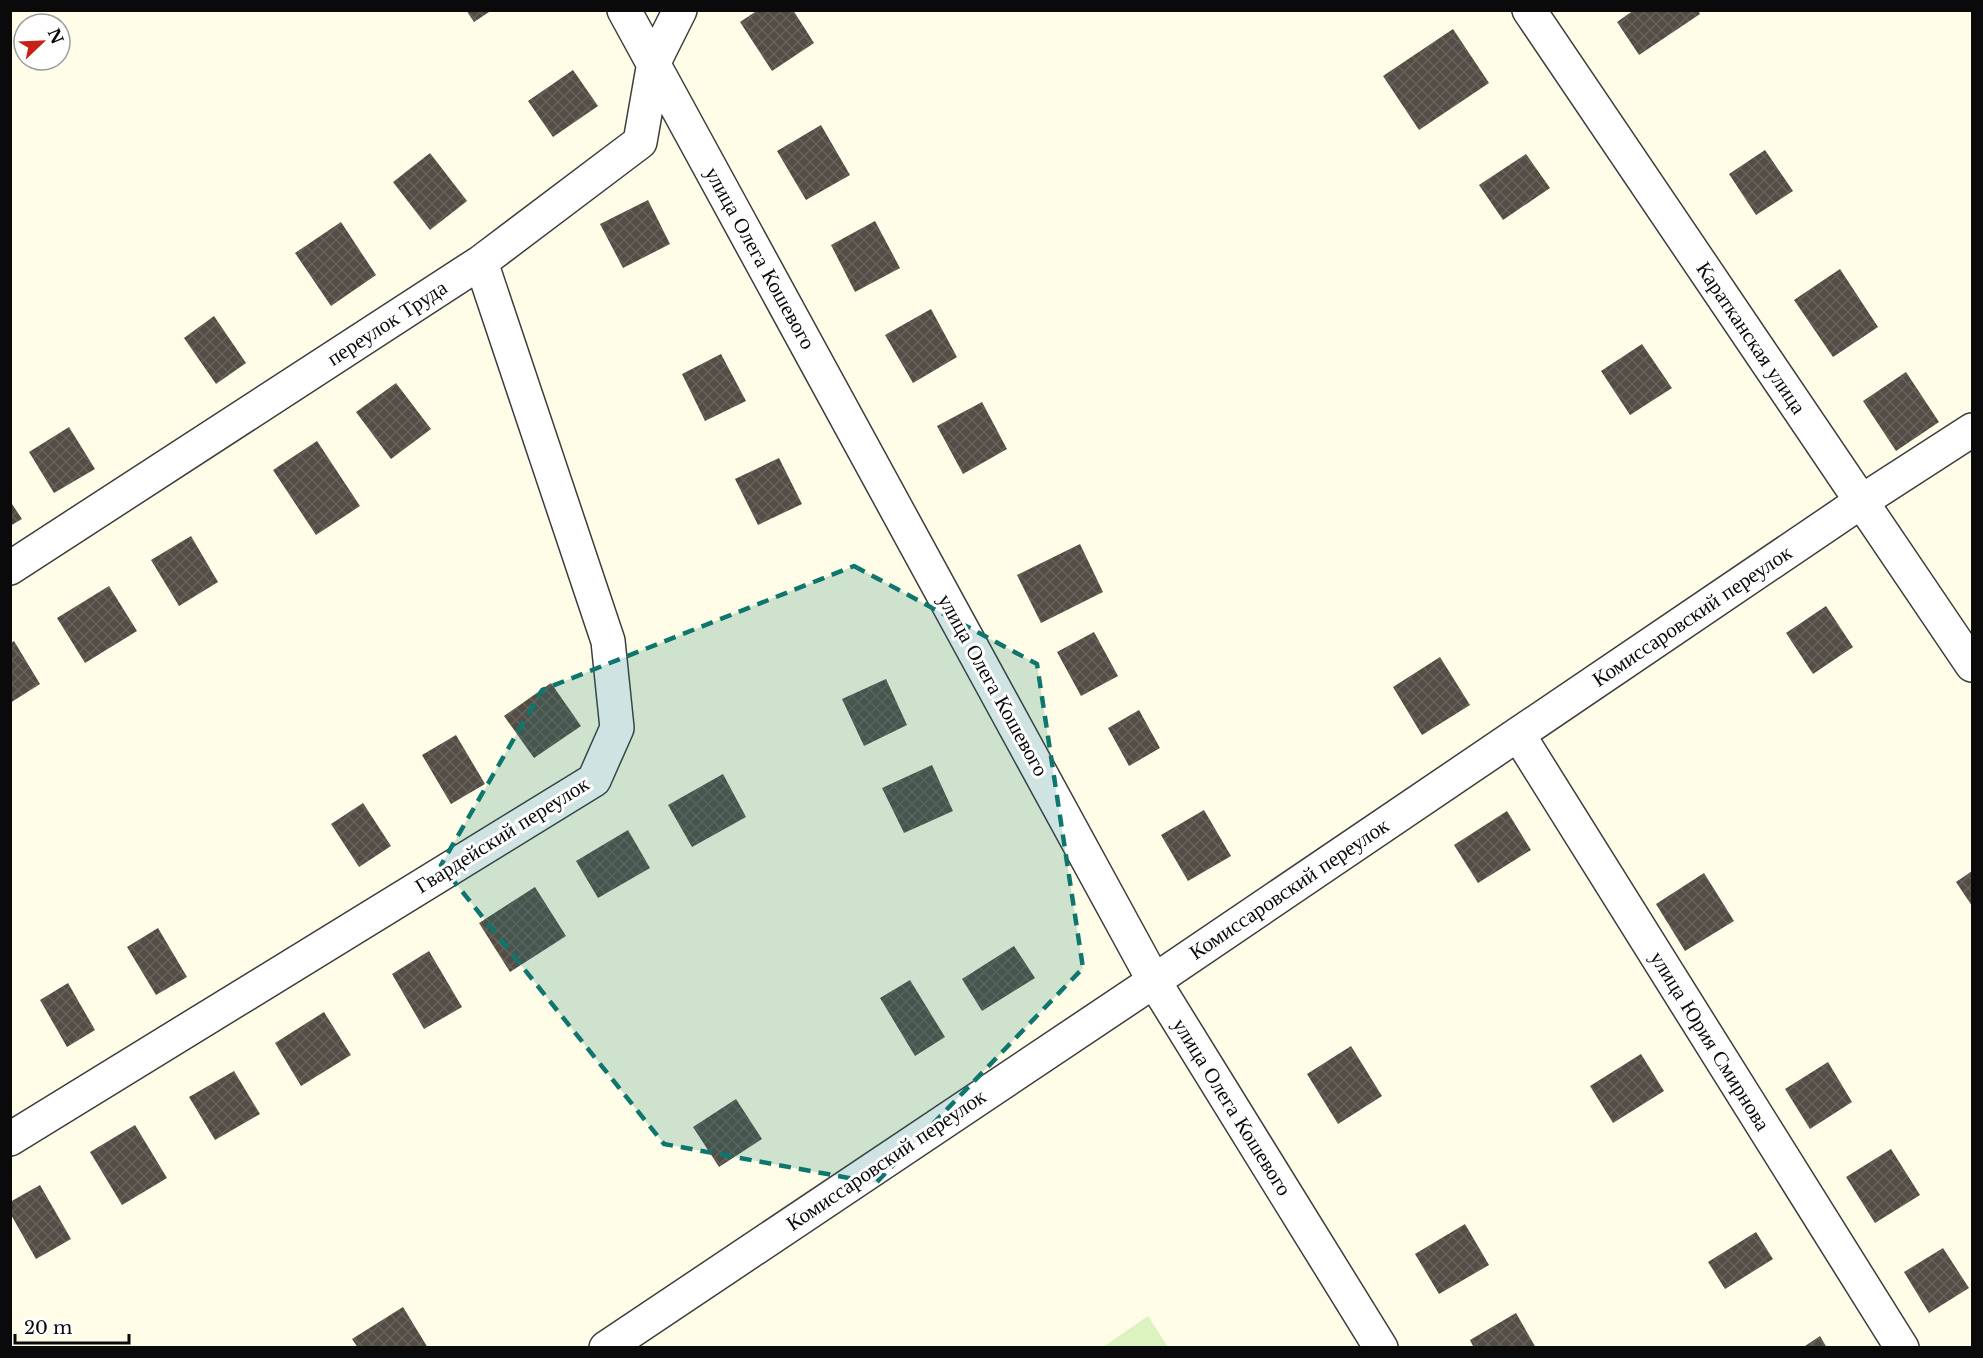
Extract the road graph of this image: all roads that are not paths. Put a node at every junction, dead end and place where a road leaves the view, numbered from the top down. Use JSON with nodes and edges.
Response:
{"nodes":[{"id":1,"x":624,"y":10,"type":"edge"},
{"id":2,"x":680,"y":10,"type":"edge"},
{"id":3,"x":1529,"y":10,"type":"edge"},
{"id":4,"x":654,"y":62,"type":"junction"},
{"id":5,"x":481,"y":262,"type":"junction"},
{"id":6,"x":1972,"y":430,"type":"edge"},
{"id":7,"x":1862,"y":501,"type":"junction"},
{"id":8,"x":10,"y":568,"type":"edge"},
{"id":9,"x":1972,"y":665,"type":"edge"},
{"id":10,"x":1518,"y":734,"type":"junction"},
{"id":11,"x":1154,"y":981,"type":"junction"},
{"id":12,"x":10,"y":1139,"type":"edge"},
{"id":13,"x":606,"y":1347,"type":"edge"},
{"id":14,"x":1381,"y":1347,"type":"edge"},
{"id":15,"x":1902,"y":1347,"type":"edge"}],
"edges":[{"from":1,"to":4,"type":"street","name":"улица Олега Кошевого"},
{"from":2,"to":4,"type":"street","name":"переулок Труда"},
{"from":3,"to":7,"type":"street","name":"Каратканская улица"},
{"from":4,"to":5,"type":"street","name":"переулок Труда"},
{"from":4,"to":11,"type":"street","name":"улица Олега Кошевого"},
{"from":5,"to":8,"type":"street","name":"переулок Труда"},
{"from":5,"to":12,"type":"street","name":"Гвардейский переулок"},
{"from":6,"to":7,"type":"street","name":"Комиссаровский переулок"},
{"from":7,"to":9,"type":"street","name":"Каратканская улица"},
{"from":7,"to":10,"type":"street","name":"Комиссаровский переулок"},
{"from":10,"to":11,"type":"street","name":"Комиссаровский переулок"},
{"from":10,"to":15,"type":"street","name":"улица Юрия Смирнова"},
{"from":11,"to":13,"type":"street","name":"Комиссаровский переулок"},
{"from":11,"to":14,"type":"street","name":"улица Олега Кошевого"}]}
